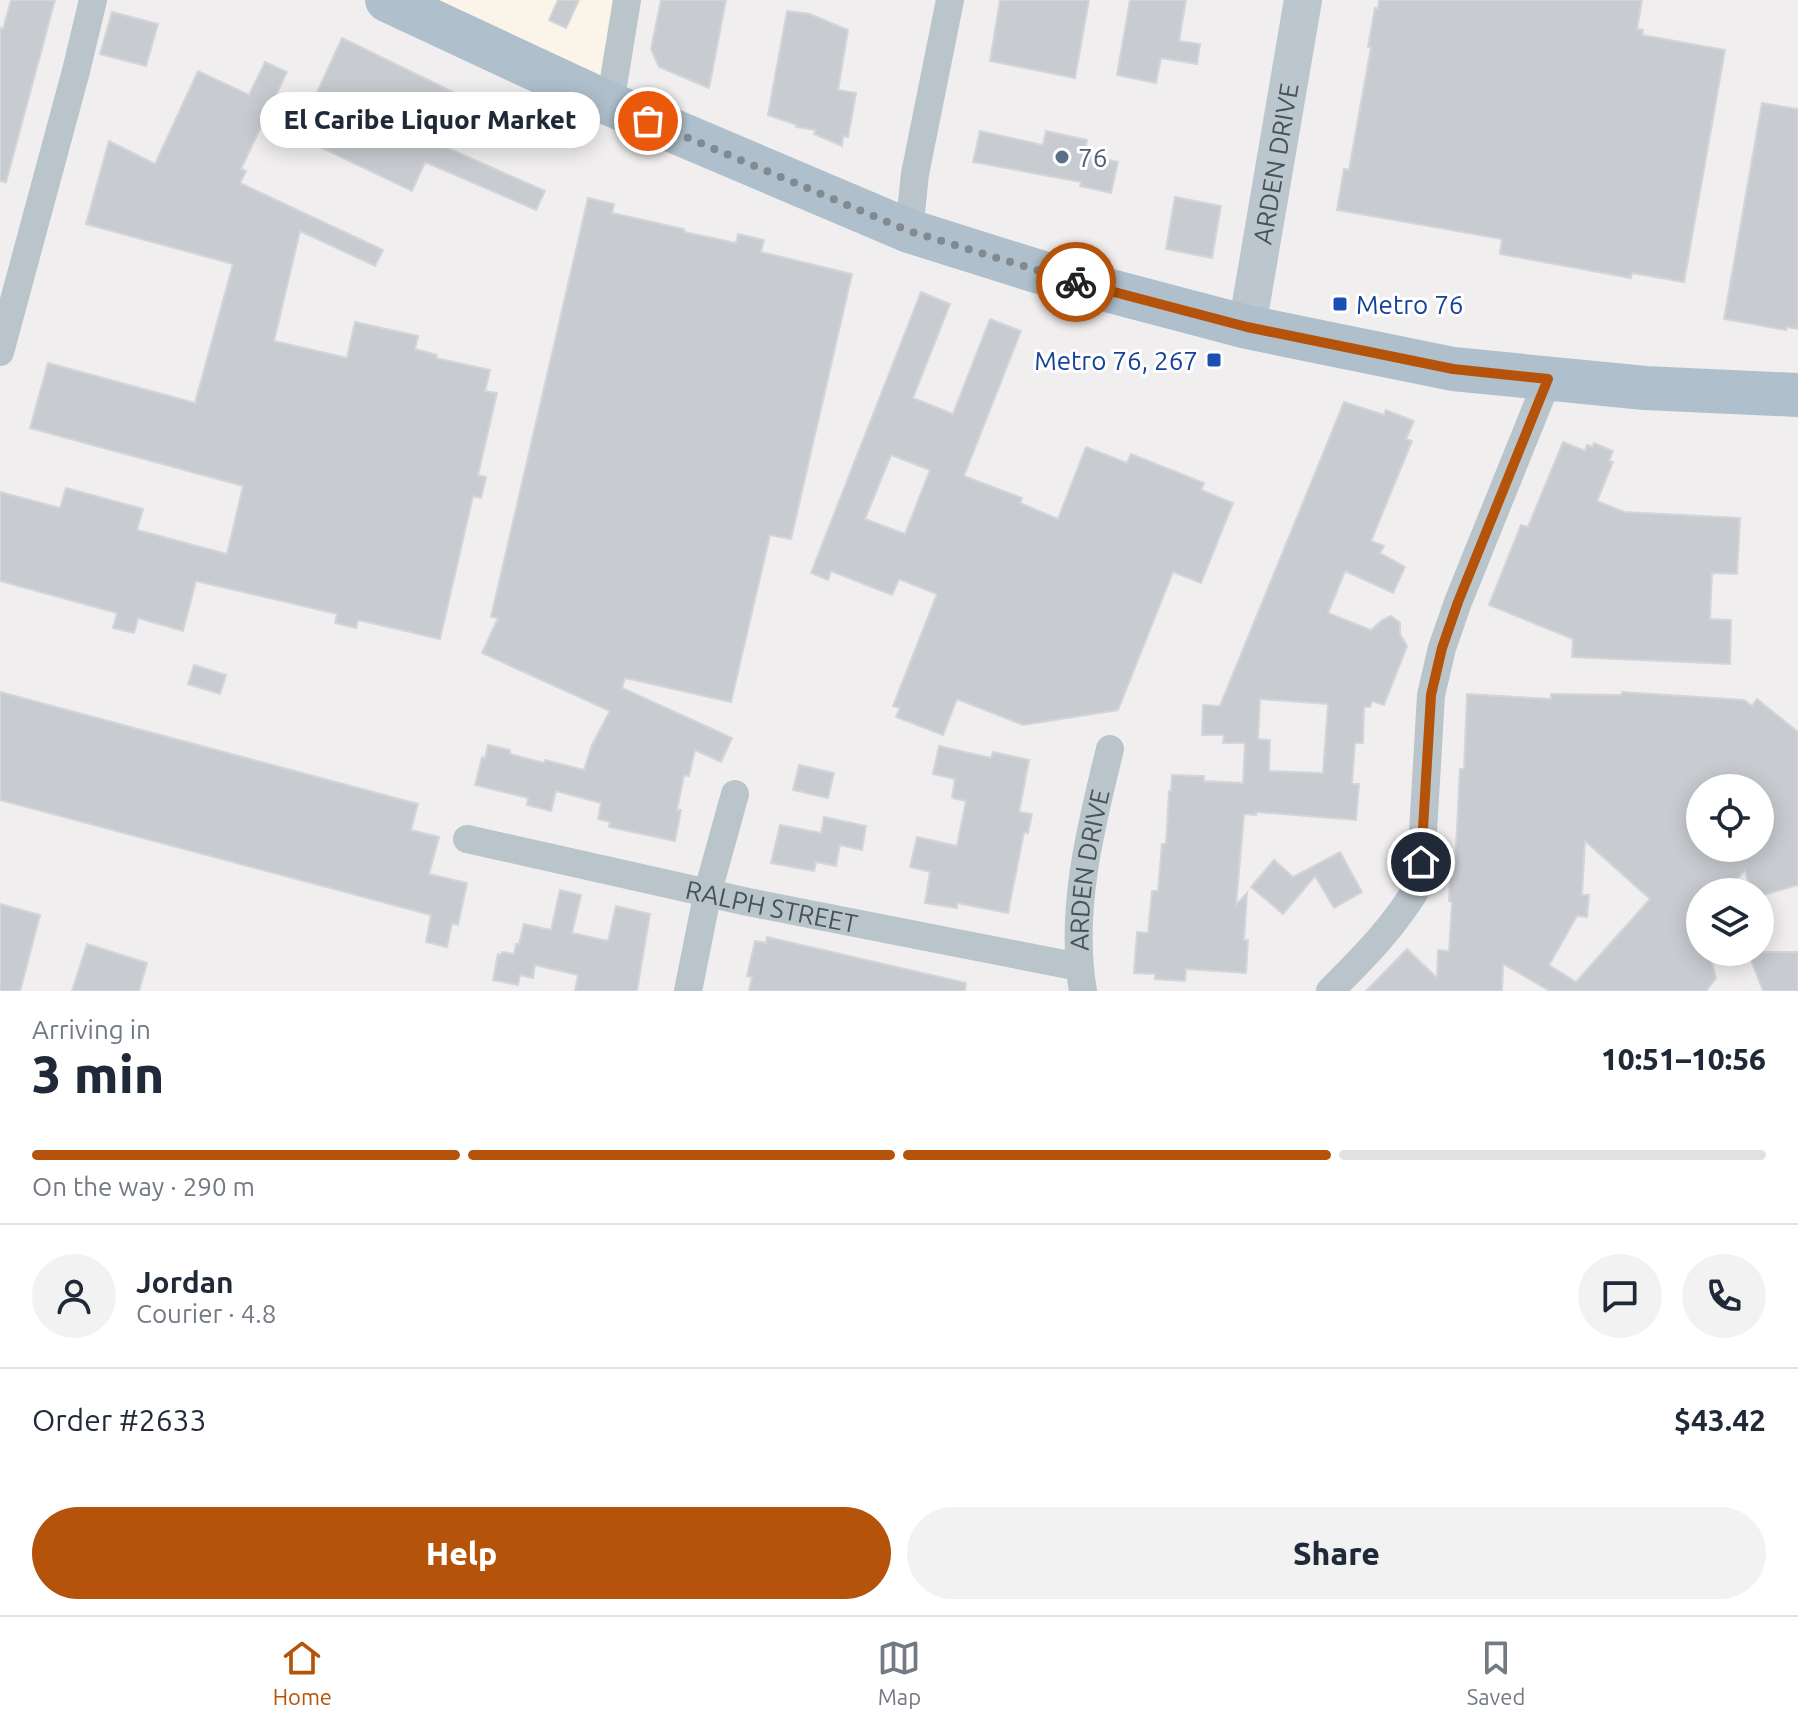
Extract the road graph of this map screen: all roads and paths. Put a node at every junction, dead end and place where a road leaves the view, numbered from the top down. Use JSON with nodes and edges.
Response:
{"nodes":[{"id":1,"x":93,"y":0,"type":"edge"},
{"id":2,"x":387,"y":0,"type":"edge"},
{"id":3,"x":627,"y":0,"type":"edge"},
{"id":4,"x":950,"y":0,"type":"edge"},
{"id":5,"x":1303,"y":0,"type":"edge"},
{"id":6,"x":610,"y":104,"type":"junction"},
{"id":7,"x":909,"y":231,"type":"junction"},
{"id":8,"x":1247,"y":327,"type":"junction"},
{"id":9,"x":0,"y":352,"type":"edge"},
{"id":10,"x":1548,"y":379,"type":"junction"},
{"id":11,"x":1798,"y":395,"type":"edge"},
{"id":12,"x":1110,"y":749,"type":"dead end"},
{"id":13,"x":735,"y":794,"type":"dead end"},
{"id":14,"x":467,"y":839,"type":"dead end"},
{"id":15,"x":708,"y":891,"type":"junction"},
{"id":16,"x":1081,"y":979,"type":"edge"},
{"id":17,"x":688,"y":991,"type":"edge"},
{"id":18,"x":1330,"y":991,"type":"edge"}],
"edges":[{"from":1,"to":9,"type":"street"},
{"from":2,"to":6,"type":"main road"},
{"from":3,"to":6,"type":"street"},
{"from":4,"to":7,"type":"street"},
{"from":5,"to":8,"type":"street","name":"ARDEN DRIVE"},
{"from":6,"to":7,"type":"main road"},
{"from":7,"to":8,"type":"main road"},
{"from":8,"to":10,"type":"main road"},
{"from":10,"to":11,"type":"main road"},
{"from":10,"to":18,"type":"street"},
{"from":12,"to":16,"type":"street","name":"ARDEN DRIVE"},
{"from":13,"to":15,"type":"street"},
{"from":14,"to":15,"type":"street","name":"RALPH STREET"},
{"from":15,"to":16,"type":"street","name":"RALPH STREET"},
{"from":15,"to":17,"type":"street"}]}
